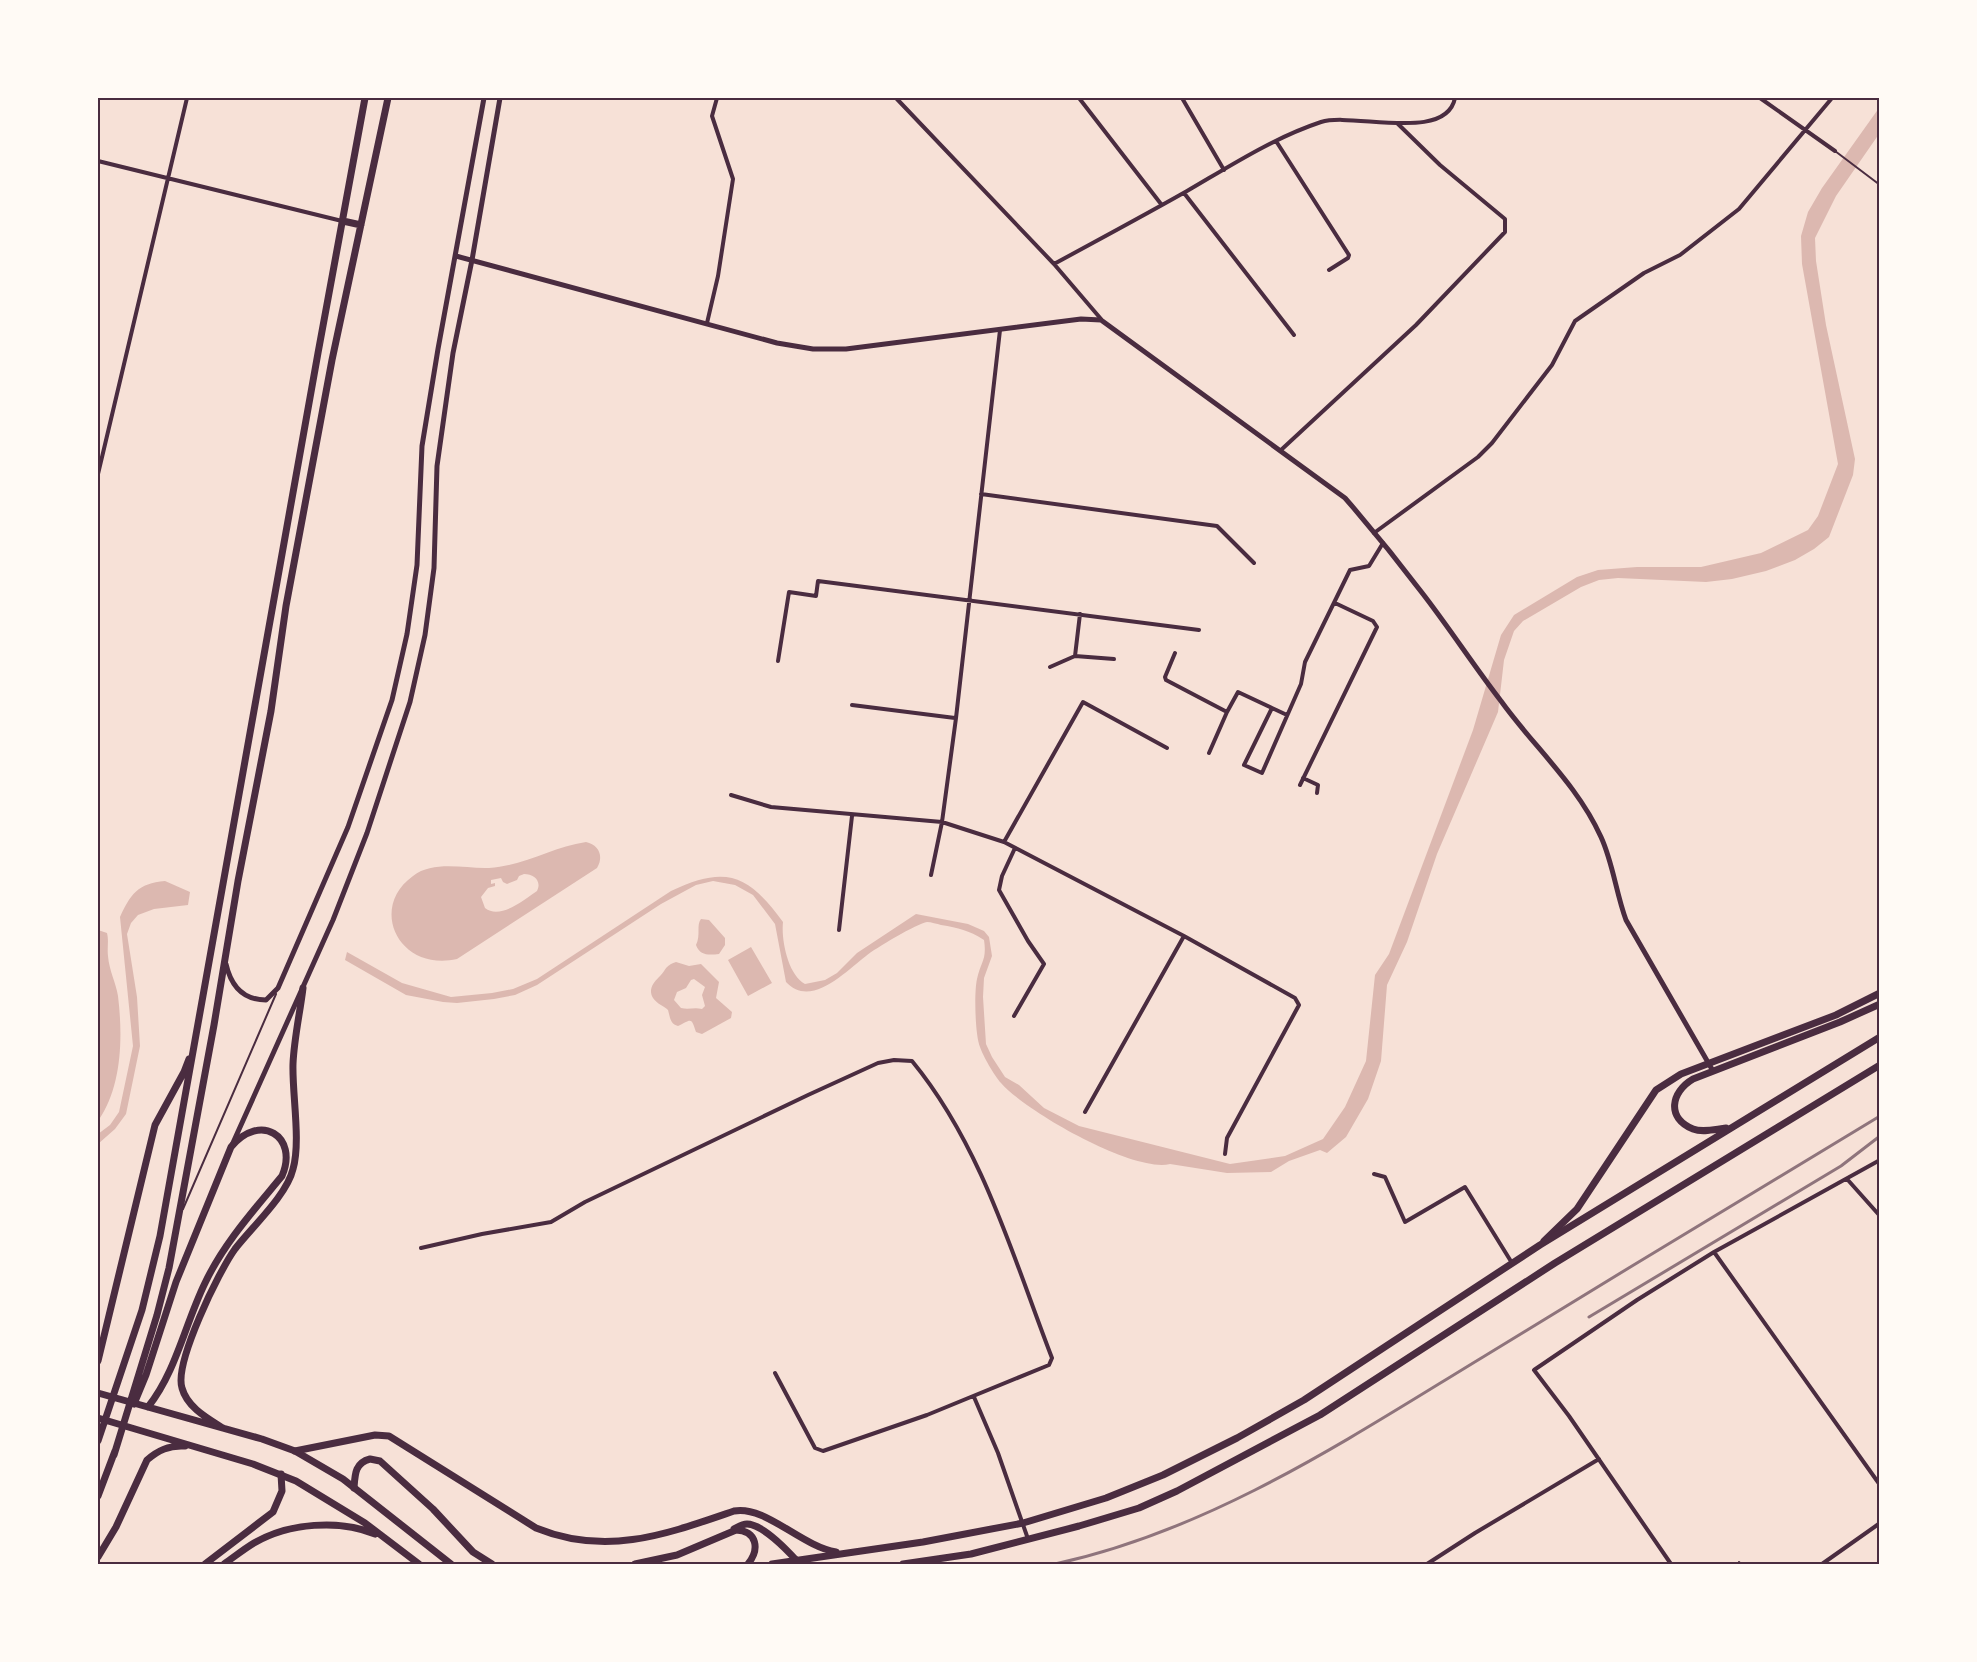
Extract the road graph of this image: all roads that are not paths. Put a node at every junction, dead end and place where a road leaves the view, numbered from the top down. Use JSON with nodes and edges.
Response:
{"nodes":[{"id":1,"x":187,"y":98,"type":"edge"},
{"id":2,"x":358,"y":98,"type":"edge"},
{"id":3,"x":365,"y":98,"type":"edge"},
{"id":4,"x":388,"y":98,"type":"edge"},
{"id":5,"x":484,"y":98,"type":"edge"},
{"id":6,"x":500,"y":98,"type":"edge"},
{"id":7,"x":717,"y":98,"type":"edge"},
{"id":8,"x":896,"y":98,"type":"edge"},
{"id":9,"x":1079,"y":98,"type":"edge"},
{"id":10,"x":1182,"y":98,"type":"edge"},
{"id":11,"x":1455,"y":98,"type":"edge"},
{"id":12,"x":1760,"y":98,"type":"edge"},
{"id":13,"x":1832,"y":98,"type":"edge"},
{"id":14,"x":363,"y":109,"type":"junction"},
{"id":15,"x":1397,"y":123,"type":"junction"},
{"id":16,"x":1806,"y":130,"type":"junction"},
{"id":17,"x":1276,"y":141,"type":"junction"},
{"id":18,"x":1835,"y":151,"type":"joint"},
{"id":19,"x":98,"y":161,"type":"edge"},
{"id":20,"x":1224,"y":170,"type":"junction"},
{"id":21,"x":168,"y":178,"type":"junction"},
{"id":22,"x":1880,"y":184,"type":"edge"},
{"id":23,"x":1184,"y":193,"type":"junction"},
{"id":24,"x":1161,"y":204,"type":"junction"},
{"id":25,"x":343,"y":221,"type":"junction"},
{"id":26,"x":361,"y":225,"type":"junction"},
{"id":27,"x":456,"y":256,"type":"junction"},
{"id":28,"x":472,"y":260,"type":"junction"},
{"id":29,"x":1054,"y":264,"type":"junction"},
{"id":30,"x":1329,"y":270,"type":"dead end"},
{"id":31,"x":1101,"y":320,"type":"junction"},
{"id":32,"x":707,"y":323,"type":"junction"},
{"id":33,"x":1000,"y":330,"type":"junction"},
{"id":34,"x":1294,"y":335,"type":"dead end"},
{"id":35,"x":1281,"y":450,"type":"junction"},
{"id":36,"x":98,"y":474,"type":"edge"},
{"id":37,"x":981,"y":494,"type":"junction"},
{"id":38,"x":1374,"y":532,"type":"junction"},
{"id":39,"x":1383,"y":543,"type":"junction"},
{"id":40,"x":1254,"y":562,"type":"dead end"},
{"id":41,"x":968,"y":601,"type":"junction"},
{"id":42,"x":1335,"y":603,"type":"junction"},
{"id":43,"x":1080,"y":614,"type":"junction"},
{"id":44,"x":1199,"y":630,"type":"dead end"},
{"id":45,"x":1175,"y":653,"type":"dead end"},
{"id":46,"x":1075,"y":656,"type":"junction"},
{"id":47,"x":1114,"y":659,"type":"dead end"},
{"id":48,"x":778,"y":661,"type":"dead end"},
{"id":49,"x":1050,"y":667,"type":"dead end"},
{"id":50,"x":852,"y":705,"type":"dead end"},
{"id":51,"x":1272,"y":708,"type":"junction"},
{"id":52,"x":1227,"y":712,"type":"junction"},
{"id":53,"x":1287,"y":715,"type":"junction"},
{"id":54,"x":956,"y":718,"type":"junction"},
{"id":55,"x":1167,"y":748,"type":"dead end"},
{"id":56,"x":1209,"y":753,"type":"dead end"},
{"id":57,"x":1302,"y":778,"type":"junction"},
{"id":58,"x":1300,"y":785,"type":"dead end"},
{"id":59,"x":1317,"y":793,"type":"dead end"},
{"id":60,"x":731,"y":795,"type":"dead end"},
{"id":61,"x":852,"y":816,"type":"junction"},
{"id":62,"x":942,"y":822,"type":"junction"},
{"id":63,"x":1004,"y":842,"type":"junction"},
{"id":64,"x":1016,"y":848,"type":"junction"},
{"id":65,"x":931,"y":875,"type":"dead end"},
{"id":66,"x":839,"y":930,"type":"dead end"},
{"id":67,"x":1184,"y":936,"type":"junction"},
{"id":68,"x":225,"y":960,"type":"junction"},
{"id":69,"x":278,"y":988,"type":"junction"},
{"id":70,"x":303,"y":988,"type":"junction"},
{"id":71,"x":1880,"y":993,"type":"edge"},
{"id":72,"x":1880,"y":1004,"type":"edge"},
{"id":73,"x":1014,"y":1017,"type":"dead end"},
{"id":74,"x":1880,"y":1037,"type":"edge"},
{"id":75,"x":195,"y":1042,"type":"junction"},
{"id":76,"x":1710,"y":1063,"type":"junction"},
{"id":77,"x":1880,"y":1065,"type":"edge"},
{"id":78,"x":1713,"y":1071,"type":"junction"},
{"id":79,"x":1085,"y":1112,"type":"dead end"},
{"id":80,"x":1728,"y":1128,"type":"junction"},
{"id":81,"x":231,"y":1147,"type":"junction"},
{"id":82,"x":1225,"y":1154,"type":"dead end"},
{"id":83,"x":1880,"y":1160,"type":"edge"},
{"id":84,"x":1374,"y":1174,"type":"dead end"},
{"id":85,"x":1847,"y":1179,"type":"junction"},
{"id":86,"x":1880,"y":1216,"type":"edge"},
{"id":87,"x":179,"y":1220,"type":"junction"},
{"id":88,"x":1540,"y":1245,"type":"junction"},
{"id":89,"x":421,"y":1248,"type":"dead end"},
{"id":90,"x":1714,"y":1252,"type":"junction"},
{"id":91,"x":1512,"y":1264,"type":"junction"},
{"id":92,"x":98,"y":1361,"type":"edge"},
{"id":93,"x":775,"y":1373,"type":"dead end"},
{"id":94,"x":100,"y":1394,"type":"edge"},
{"id":95,"x":974,"y":1397,"type":"junction"},
{"id":96,"x":148,"y":1407,"type":"junction"},
{"id":97,"x":98,"y":1418,"type":"edge"},
{"id":98,"x":223,"y":1428,"type":"junction"},
{"id":99,"x":98,"y":1442,"type":"edge"},
{"id":100,"x":192,"y":1446,"type":"junction"},
{"id":101,"x":295,"y":1451,"type":"junction"},
{"id":102,"x":114,"y":1455,"type":"junction"},
{"id":103,"x":1599,"y":1459,"type":"junction"},
{"id":104,"x":281,"y":1474,"type":"junction"},
{"id":105,"x":1880,"y":1485,"type":"edge"},
{"id":106,"x":354,"y":1488,"type":"junction"},
{"id":107,"x":98,"y":1496,"type":"edge"},
{"id":108,"x":1023,"y":1523,"type":"junction"},
{"id":109,"x":1880,"y":1523,"type":"edge"},
{"id":110,"x":731,"y":1530,"type":"junction"},
{"id":111,"x":389,"y":1540,"type":"junction"},
{"id":112,"x":1028,"y":1540,"type":"junction"},
{"id":113,"x":844,"y":1553,"type":"junction"},
{"id":114,"x":98,"y":1557,"type":"edge"},
{"id":115,"x":796,"y":1561,"type":"junction"},
{"id":116,"x":204,"y":1564,"type":"edge"},
{"id":117,"x":224,"y":1564,"type":"edge"},
{"id":118,"x":419,"y":1564,"type":"edge"},
{"id":119,"x":451,"y":1564,"type":"edge"},
{"id":120,"x":492,"y":1564,"type":"edge"},
{"id":121,"x":636,"y":1564,"type":"edge"},
{"id":122,"x":748,"y":1564,"type":"edge"},
{"id":123,"x":772,"y":1564,"type":"edge"},
{"id":124,"x":903,"y":1564,"type":"edge"},
{"id":125,"x":1428,"y":1564,"type":"edge"},
{"id":126,"x":1671,"y":1564,"type":"edge"},
{"id":127,"x":1822,"y":1564,"type":"edge"}],
"edges":[{"from":1,"to":21,"type":"street"},
{"from":2,"to":14,"type":"street"},
{"from":3,"to":14,"type":"main road"},
{"from":4,"to":26,"type":"main road"},
{"from":5,"to":27,"type":"street"},
{"from":6,"to":28,"type":"street"},
{"from":7,"to":32,"type":"street"},
{"from":8,"to":29,"type":"street"},
{"from":9,"to":24,"type":"street"},
{"from":10,"to":20,"type":"street"},
{"from":11,"to":15,"type":"street"},
{"from":12,"to":16,"type":"street"},
{"from":13,"to":16,"type":"street"},
{"from":14,"to":25,"type":"main road"},
{"from":15,"to":17,"type":"street"},
{"from":15,"to":35,"type":"street"},
{"from":16,"to":18,"type":"street"},
{"from":16,"to":38,"type":"street"},
{"from":17,"to":20,"type":"street"},
{"from":17,"to":30,"type":"street"},
{"from":18,"to":22,"type":"lane"},
{"from":19,"to":21,"type":"street"},
{"from":20,"to":23,"type":"street"},
{"from":21,"to":25,"type":"street"},
{"from":21,"to":36,"type":"street"},
{"from":23,"to":24,"type":"street"},
{"from":23,"to":34,"type":"street"},
{"from":24,"to":29,"type":"street"},
{"from":25,"to":26,"type":"main road"},
{"from":25,"to":75,"type":"main road"},
{"from":26,"to":68,"type":"main road"},
{"from":27,"to":28,"type":"street"},
{"from":27,"to":69,"type":"street"},
{"from":28,"to":32,"type":"street"},
{"from":28,"to":70,"type":"street"},
{"from":29,"to":31,"type":"street"},
{"from":31,"to":33,"type":"street"},
{"from":31,"to":35,"type":"street"},
{"from":32,"to":33,"type":"street"},
{"from":33,"to":37,"type":"street"},
{"from":35,"to":38,"type":"street"},
{"from":37,"to":40,"type":"street"},
{"from":37,"to":41,"type":"street"},
{"from":38,"to":39,"type":"street"},
{"from":39,"to":42,"type":"street"},
{"from":39,"to":76,"type":"street"},
{"from":41,"to":43,"type":"street"},
{"from":41,"to":48,"type":"street"},
{"from":41,"to":54,"type":"street"},
{"from":42,"to":53,"type":"street"},
{"from":42,"to":57,"type":"street"},
{"from":43,"to":44,"type":"street"},
{"from":43,"to":46,"type":"street"},
{"from":45,"to":52,"type":"street"},
{"from":46,"to":47,"type":"street"},
{"from":46,"to":49,"type":"street"},
{"from":50,"to":54,"type":"street"},
{"from":51,"to":52,"type":"street"},
{"from":51,"to":53,"type":"street"},
{"from":51,"to":53,"type":"street"},
{"from":52,"to":56,"type":"street"},
{"from":54,"to":62,"type":"street"},
{"from":55,"to":63,"type":"street"},
{"from":57,"to":58,"type":"street"},
{"from":57,"to":59,"type":"street"},
{"from":60,"to":61,"type":"street"},
{"from":61,"to":62,"type":"street"},
{"from":61,"to":66,"type":"street"},
{"from":62,"to":63,"type":"street"},
{"from":62,"to":65,"type":"street"},
{"from":63,"to":64,"type":"street"},
{"from":64,"to":67,"type":"street"},
{"from":64,"to":73,"type":"street"},
{"from":67,"to":79,"type":"street"},
{"from":67,"to":82,"type":"street"},
{"from":68,"to":69,"type":"street"},
{"from":68,"to":87,"type":"main road"},
{"from":69,"to":87,"type":"lane"},
{"from":70,"to":81,"type":"street"},
{"from":70,"to":98,"type":"main road"},
{"from":71,"to":76,"type":"main road"},
{"from":72,"to":78,"type":"main road"},
{"from":74,"to":80,"type":"main road"},
{"from":75,"to":92,"type":"main road"},
{"from":75,"to":99,"type":"main road"},
{"from":76,"to":78,"type":"street"},
{"from":76,"to":88,"type":"main road"},
{"from":77,"to":112,"type":"main road"},
{"from":78,"to":80,"type":"main road"},
{"from":80,"to":88,"type":"main road"},
{"from":81,"to":96,"type":"main road"},
{"from":81,"to":102,"type":"main road"},
{"from":83,"to":85,"type":"street"},
{"from":84,"to":91,"type":"street"},
{"from":85,"to":86,"type":"street"},
{"from":85,"to":90,"type":"street"},
{"from":87,"to":102,"type":"main road"},
{"from":88,"to":91,"type":"main road"},
{"from":89,"to":95,"type":"street"},
{"from":90,"to":103,"type":"street"},
{"from":90,"to":105,"type":"street"},
{"from":91,"to":108,"type":"main road"},
{"from":93,"to":95,"type":"street"},
{"from":94,"to":96,"type":"main road"},
{"from":95,"to":108,"type":"street"},
{"from":96,"to":98,"type":"main road"},
{"from":97,"to":100,"type":"main road"},
{"from":98,"to":101,"type":"main road"},
{"from":100,"to":104,"type":"main road"},
{"from":100,"to":114,"type":"main road"},
{"from":101,"to":106,"type":"main road"},
{"from":101,"to":113,"type":"main road"},
{"from":102,"to":107,"type":"main road"},
{"from":103,"to":125,"type":"street"},
{"from":103,"to":126,"type":"street"},
{"from":104,"to":111,"type":"main road"},
{"from":104,"to":116,"type":"main road"},
{"from":106,"to":119,"type":"main road"},
{"from":106,"to":120,"type":"main road"},
{"from":108,"to":112,"type":"street"},
{"from":108,"to":113,"type":"main road"},
{"from":109,"to":127,"type":"street"},
{"from":110,"to":115,"type":"main road"},
{"from":110,"to":121,"type":"main road"},
{"from":110,"to":122,"type":"main road"},
{"from":111,"to":117,"type":"main road"},
{"from":111,"to":118,"type":"main road"},
{"from":112,"to":124,"type":"main road"},
{"from":113,"to":115,"type":"main road"},
{"from":115,"to":123,"type":"main road"}]}
